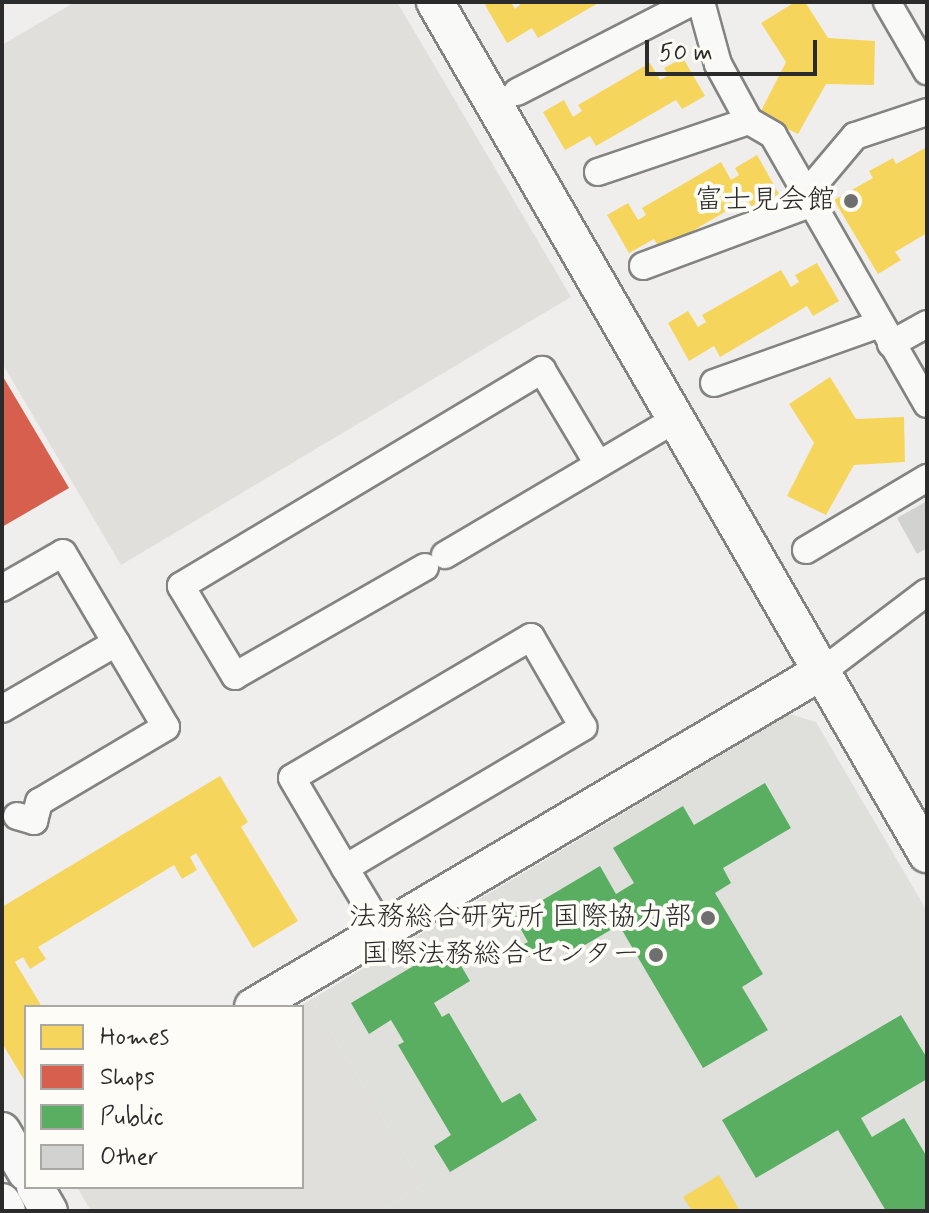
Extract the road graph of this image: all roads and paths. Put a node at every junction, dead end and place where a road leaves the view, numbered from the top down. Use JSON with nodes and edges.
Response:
{"nodes":[{"id":1,"x":435,"y":2,"type":"edge"},
{"id":2,"x":692,"y":2,"type":"edge"},
{"id":3,"x":701,"y":2,"type":"edge"},
{"id":4,"x":887,"y":2,"type":"edge"},
{"id":5,"x":927,"y":71,"type":"edge"},
{"id":6,"x":517,"y":92,"type":"dead end"},
{"id":7,"x":927,"y":112,"type":"edge"},
{"id":8,"x":749,"y":121,"type":"junction"},
{"id":9,"x":598,"y":172,"type":"dead end"},
{"id":10,"x":809,"y":198,"type":"junction"},
{"id":11,"x":643,"y":266,"type":"dead end"},
{"id":12,"x":927,"y":324,"type":"edge"},
{"id":13,"x":886,"y":334,"type":"junction"},
{"id":14,"x":714,"y":383,"type":"dead end"},
{"id":15,"x":927,"y":404,"type":"edge"},
{"id":16,"x":679,"y":417,"type":"junction"},
{"id":17,"x":598,"y":464,"type":"junction"},
{"id":18,"x":927,"y":478,"type":"edge"},
{"id":19,"x":806,"y":550,"type":"dead end"},
{"id":20,"x":2,"y":588,"type":"edge"},
{"id":21,"x":927,"y":592,"type":"edge"},
{"id":22,"x":116,"y":643,"type":"junction"},
{"id":23,"x":824,"y":670,"type":"junction"},
{"id":24,"x":2,"y":709,"type":"edge"},
{"id":25,"x":19,"y":814,"type":"edge"},
{"id":26,"x":927,"y":854,"type":"edge"},
{"id":27,"x":345,"y":868,"type":"junction"},
{"id":28,"x":383,"y":931,"type":"junction"},
{"id":29,"x":256,"y":1005,"type":"edge"},
{"id":30,"x":36,"y":1189,"type":"edge"},
{"id":31,"x":2,"y":1202,"type":"edge"},
{"id":32,"x":7,"y":1211,"type":"edge"},
{"id":33,"x":49,"y":1211,"type":"edge"}],
"edges":[{"from":1,"to":16,"type":"street"},
{"from":2,"to":6,"type":"street"},
{"from":3,"to":8,"type":"street"},
{"from":4,"to":5,"type":"street"},
{"from":7,"to":10,"type":"street"},
{"from":8,"to":9,"type":"street"},
{"from":8,"to":10,"type":"street"},
{"from":10,"to":11,"type":"street"},
{"from":10,"to":13,"type":"street"},
{"from":12,"to":13,"type":"street"},
{"from":13,"to":14,"type":"street"},
{"from":13,"to":15,"type":"street"},
{"from":16,"to":17,"type":"street"},
{"from":16,"to":23,"type":"street"},
{"from":17,"to":17,"type":"street"},
{"from":18,"to":19,"type":"street"},
{"from":20,"to":22,"type":"street"},
{"from":21,"to":23,"type":"street"},
{"from":22,"to":24,"type":"street"},
{"from":22,"to":25,"type":"street"},
{"from":23,"to":26,"type":"street"},
{"from":23,"to":28,"type":"street"},
{"from":27,"to":27,"type":"street"},
{"from":27,"to":28,"type":"street"},
{"from":28,"to":29,"type":"street"},
{"from":30,"to":33,"type":"street"},
{"from":31,"to":32,"type":"street"}]}
